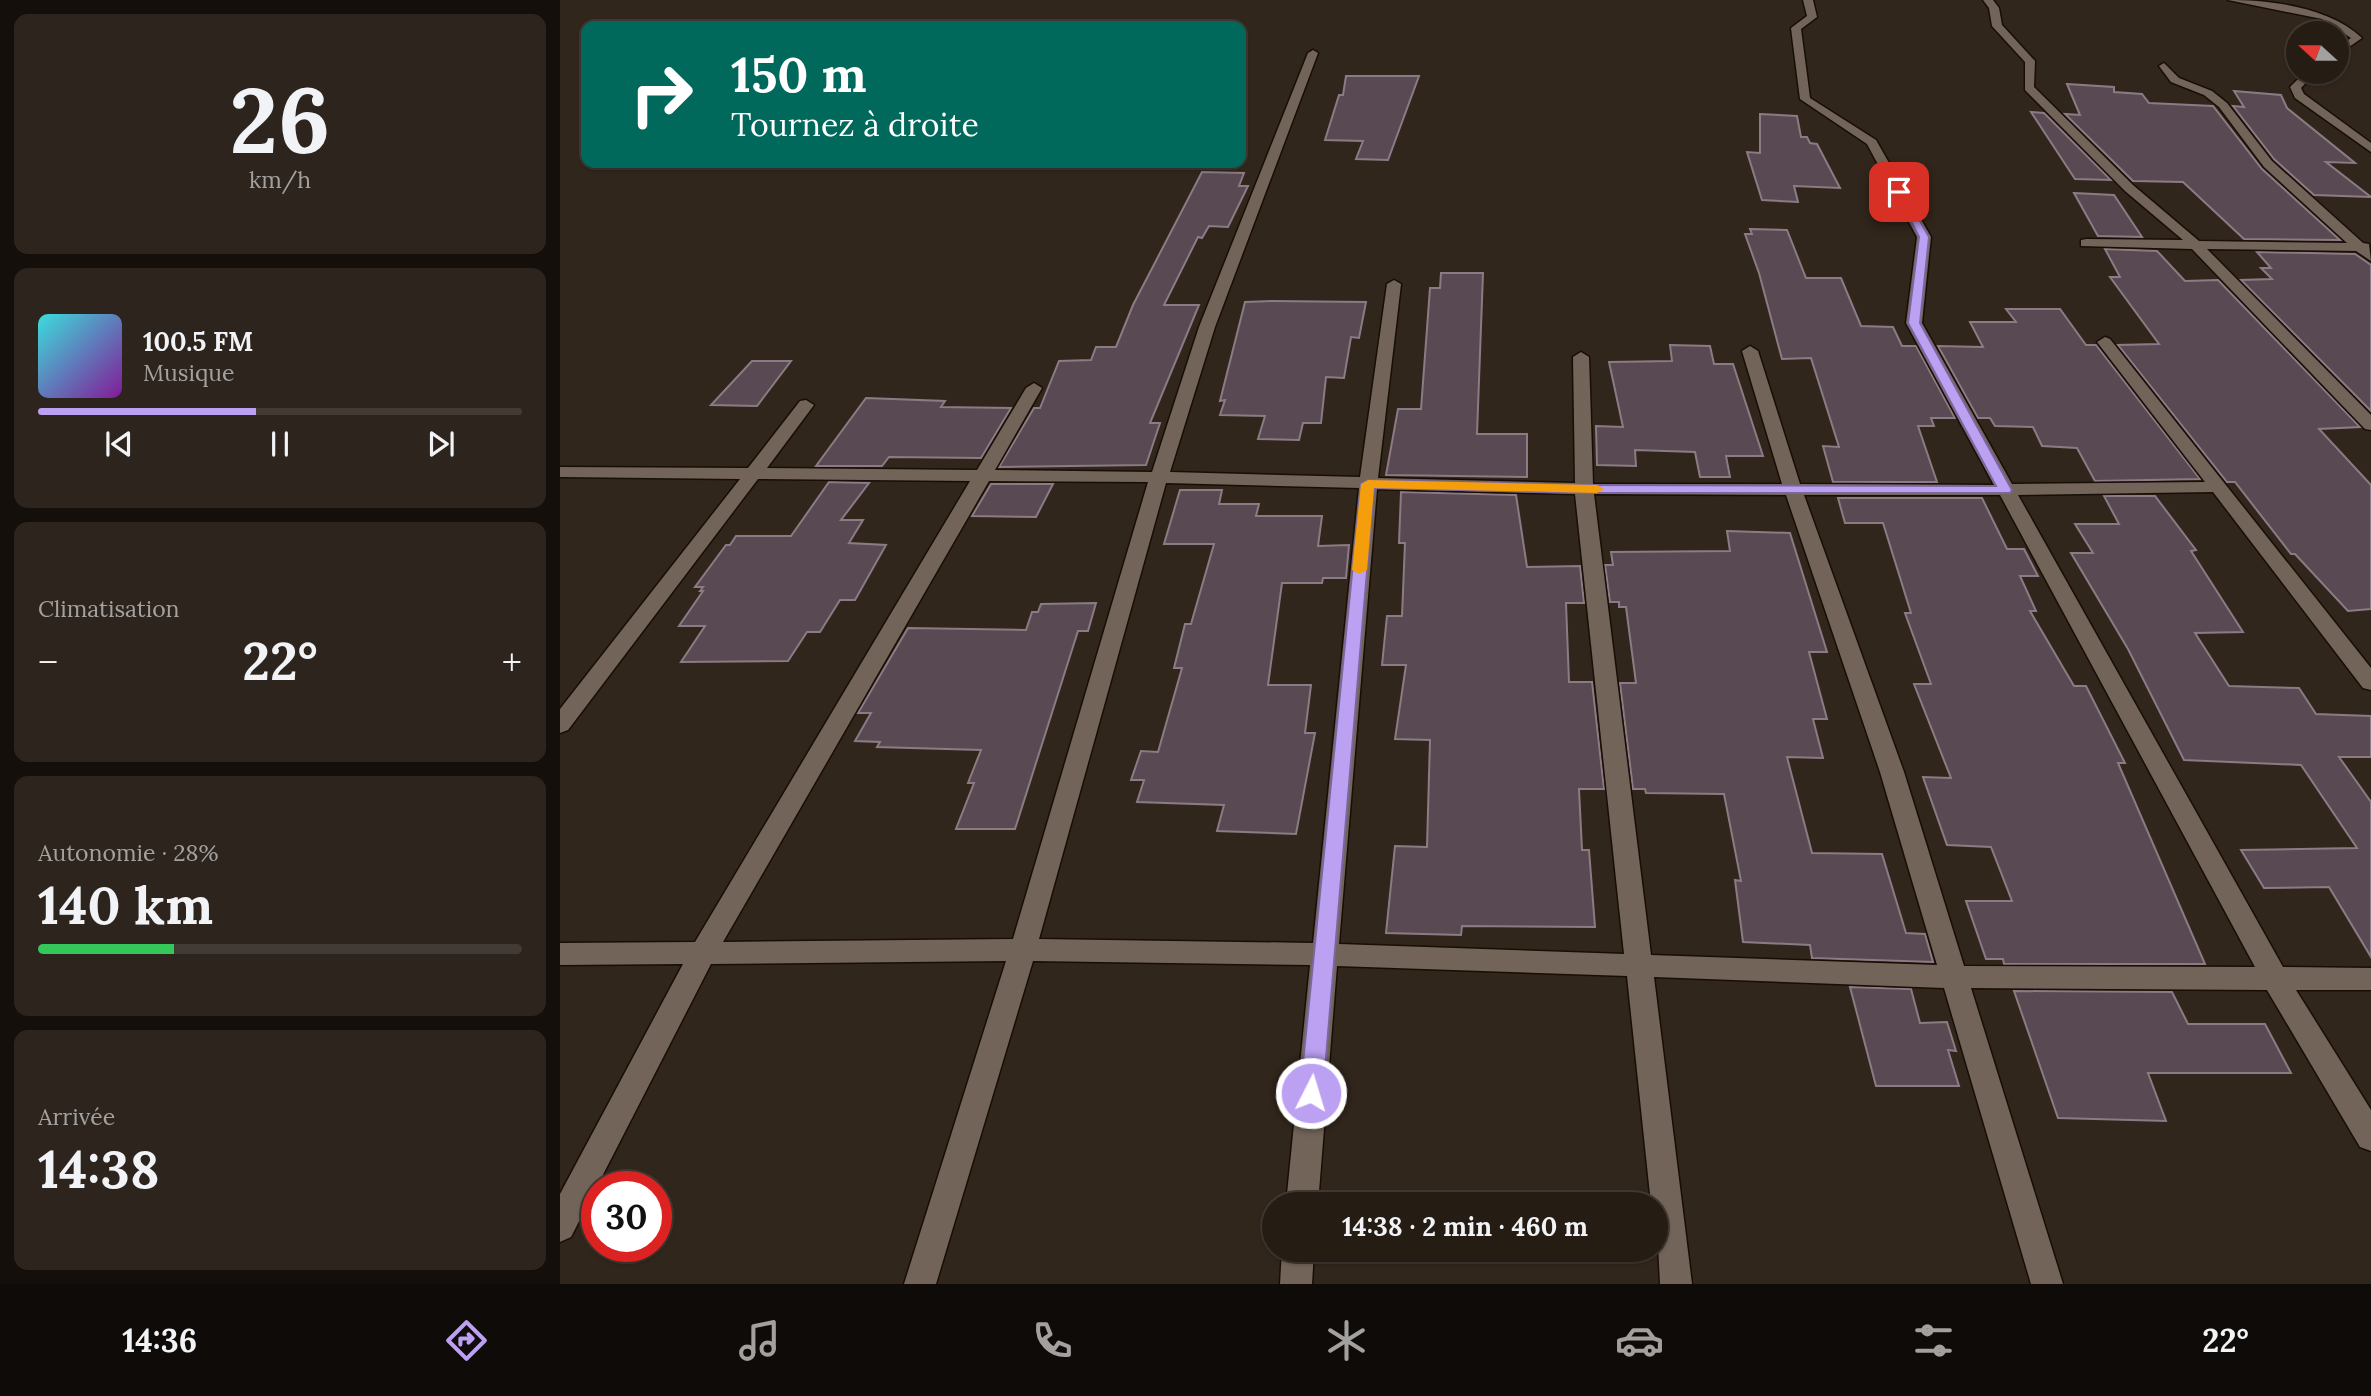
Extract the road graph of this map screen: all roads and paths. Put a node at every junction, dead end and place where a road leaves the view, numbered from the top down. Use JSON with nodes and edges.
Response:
{"nodes":[{"id":1,"x":1808,"y":0,"type":"edge"},
{"id":2,"x":1988,"y":0,"type":"edge"},
{"id":3,"x":2233,"y":0,"type":"edge"},
{"id":4,"x":2331,"y":21,"type":"edge"},
{"id":5,"x":2349,"y":33,"type":"edge"},
{"id":6,"x":2349,"y":44,"type":"edge"},
{"id":7,"x":1313,"y":53,"type":"dead end"},
{"id":8,"x":2164,"y":66,"type":"dead end"},
{"id":9,"x":2298,"y":84,"type":"edge"},
{"id":10,"x":2371,"y":148,"type":"edge"},
{"id":11,"x":2193,"y":242,"type":"junction"},
{"id":12,"x":2086,"y":243,"type":"dead end"},
{"id":13,"x":2365,"y":247,"type":"edge"},
{"id":14,"x":2371,"y":257,"type":"edge"},
{"id":15,"x":1394,"y":284,"type":"dead end"},
{"id":16,"x":2105,"y":342,"type":"dead end"},
{"id":17,"x":1750,"y":351,"type":"dead end"},
{"id":18,"x":1581,"y":357,"type":"dead end"},
{"id":19,"x":1034,"y":388,"type":"dead end"},
{"id":20,"x":806,"y":405,"type":"dead end"},
{"id":21,"x":2371,"y":425,"type":"edge"},
{"id":22,"x":560,"y":472,"type":"edge"},
{"id":23,"x":753,"y":476,"type":"junction"},
{"id":24,"x":981,"y":476,"type":"junction"},
{"id":25,"x":1159,"y":477,"type":"junction"},
{"id":26,"x":1368,"y":484,"type":"junction"},
{"id":27,"x":1792,"y":487,"type":"junction"},
{"id":28,"x":2217,"y":487,"type":"junction"},
{"id":29,"x":1584,"y":489,"type":"junction"},
{"id":30,"x":2005,"y":490,"type":"junction"},
{"id":31,"x":2371,"y":683,"type":"edge"},
{"id":32,"x":560,"y":725,"type":"edge"},
{"id":33,"x":1023,"y":950,"type":"junction"},
{"id":34,"x":560,"y":954,"type":"edge"},
{"id":35,"x":702,"y":954,"type":"junction"},
{"id":36,"x":1323,"y":954,"type":"junction"},
{"id":37,"x":1638,"y":967,"type":"junction"},
{"id":38,"x":1955,"y":977,"type":"junction"},
{"id":39,"x":2275,"y":979,"type":"junction"},
{"id":40,"x":2371,"y":979,"type":"edge"},
{"id":41,"x":2371,"y":1137,"type":"edge"},
{"id":42,"x":1303,"y":1192,"type":"edge"},
{"id":43,"x":560,"y":1226,"type":"edge"},
{"id":44,"x":1297,"y":1262,"type":"edge"},
{"id":45,"x":920,"y":1284,"type":"edge"},
{"id":46,"x":1296,"y":1284,"type":"edge"},
{"id":47,"x":1676,"y":1284,"type":"edge"},
{"id":48,"x":2047,"y":1284,"type":"edge"}],
"edges":[{"from":1,"to":30,"type":"street"},
{"from":2,"to":11,"type":"street"},
{"from":3,"to":4,"type":"street"},
{"from":5,"to":6,"type":"street"},
{"from":7,"to":25,"type":"street"},
{"from":8,"to":13,"type":"street"},
{"from":9,"to":10,"type":"street"},
{"from":11,"to":12,"type":"street"},
{"from":11,"to":13,"type":"street"},
{"from":11,"to":21,"type":"street"},
{"from":13,"to":14,"type":"street"},
{"from":15,"to":26,"type":"street"},
{"from":16,"to":28,"type":"street"},
{"from":17,"to":27,"type":"street"},
{"from":18,"to":29,"type":"street"},
{"from":19,"to":24,"type":"street"},
{"from":20,"to":23,"type":"street"},
{"from":22,"to":23,"type":"street"},
{"from":23,"to":24,"type":"street"},
{"from":23,"to":32,"type":"street"},
{"from":24,"to":25,"type":"street"},
{"from":24,"to":35,"type":"street"},
{"from":25,"to":26,"type":"street"},
{"from":25,"to":33,"type":"street"},
{"from":26,"to":29,"type":"street"},
{"from":26,"to":36,"type":"street"},
{"from":27,"to":29,"type":"street"},
{"from":27,"to":30,"type":"street"},
{"from":27,"to":38,"type":"street"},
{"from":28,"to":30,"type":"street"},
{"from":28,"to":31,"type":"street"},
{"from":29,"to":37,"type":"street"},
{"from":30,"to":39,"type":"street"},
{"from":33,"to":35,"type":"street"},
{"from":33,"to":36,"type":"street"},
{"from":33,"to":45,"type":"street"},
{"from":34,"to":35,"type":"street"},
{"from":35,"to":43,"type":"street"},
{"from":36,"to":37,"type":"street"},
{"from":36,"to":42,"type":"street"},
{"from":37,"to":38,"type":"street"},
{"from":37,"to":47,"type":"street"},
{"from":38,"to":39,"type":"street"},
{"from":38,"to":48,"type":"street"},
{"from":39,"to":40,"type":"street"},
{"from":39,"to":41,"type":"street"},
{"from":44,"to":46,"type":"street"}]}
